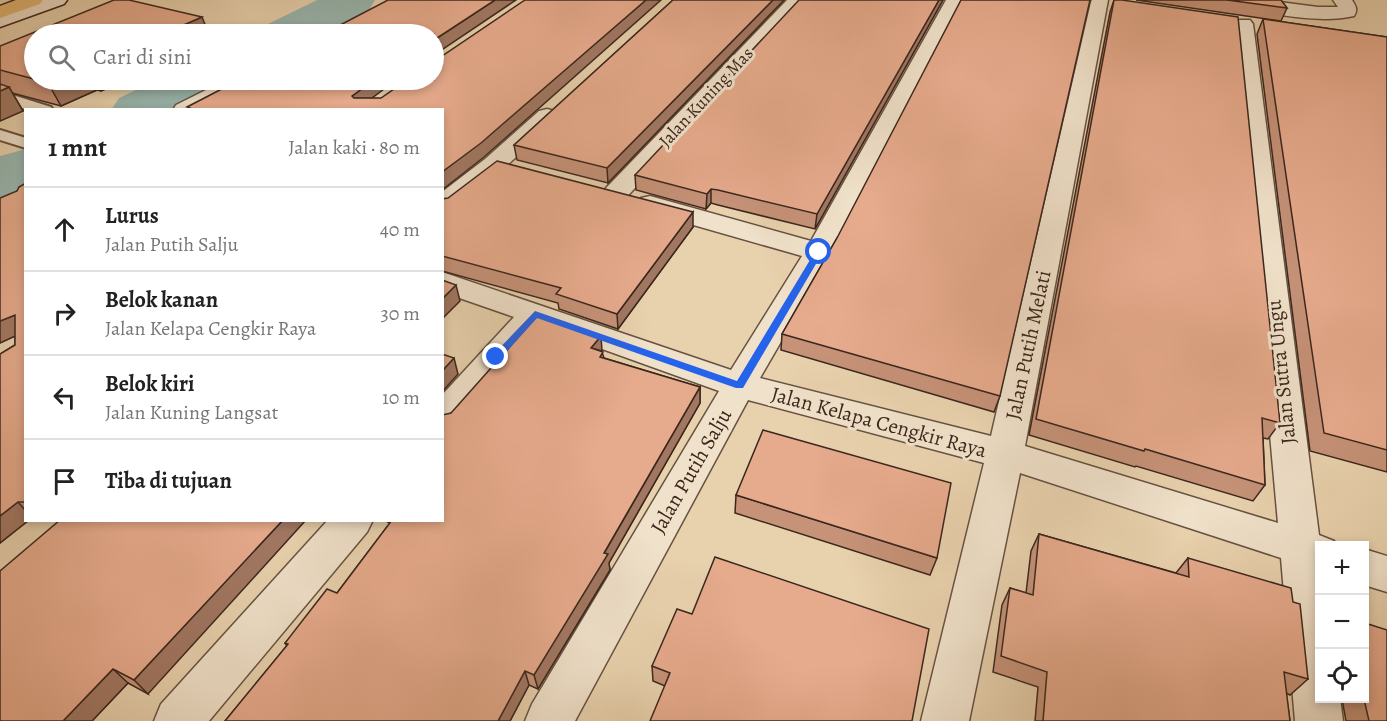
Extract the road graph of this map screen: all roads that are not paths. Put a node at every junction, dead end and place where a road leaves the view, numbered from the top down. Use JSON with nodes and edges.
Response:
{"nodes":[{"id":1,"x":34,"y":0,"type":"edge"},
{"id":2,"x":58,"y":0,"type":"edge"},
{"id":3,"x":797,"y":0,"type":"edge"},
{"id":4,"x":955,"y":0,"type":"edge"},
{"id":5,"x":1342,"y":0,"type":"edge"},
{"id":6,"x":1102,"y":3,"type":"edge"},
{"id":7,"x":0,"y":12,"type":"edge"},
{"id":8,"x":1238,"y":18,"type":"edge"},
{"id":9,"x":0,"y":21,"type":"edge"},
{"id":10,"x":222,"y":90,"type":"edge"},
{"id":11,"x":0,"y":96,"type":"edge"},
{"id":12,"x":563,"y":101,"type":"edge"},
{"id":13,"x":39,"y":108,"type":"edge"},
{"id":14,"x":188,"y":108,"type":"edge"},
{"id":15,"x":494,"y":164,"type":"junction"},
{"id":16,"x":527,"y":172,"type":"edge"},
{"id":17,"x":444,"y":203,"type":"edge"},
{"id":18,"x":819,"y":252,"type":"junction"},
{"id":19,"x":444,"y":282,"type":"edge"},
{"id":20,"x":535,"y":314,"type":"junction"},
{"id":21,"x":739,"y":386,"type":"junction"},
{"id":22,"x":444,"y":416,"type":"edge"},
{"id":23,"x":1005,"y":454,"type":"junction"},
{"id":24,"x":351,"y":522,"type":"edge"},
{"id":25,"x":1310,"y":550,"type":"edge"},
{"id":26,"x":1369,"y":568,"type":"edge"},
{"id":27,"x":1387,"y":574,"type":"edge"},
{"id":28,"x":178,"y":721,"type":"edge"},
{"id":29,"x":549,"y":721,"type":"edge"},
{"id":30,"x":945,"y":721,"type":"edge"},
{"id":31,"x":1319,"y":721,"type":"edge"}],
"edges":[{"from":1,"to":7,"type":"highway"},
{"from":2,"to":9,"type":"street"},
{"from":3,"to":18,"type":"street","name":"Jalan Kuning Mas"},
{"from":4,"to":18,"type":"street","name":"Jalan Putih Salju"},
{"from":5,"to":8,"type":"street"},
{"from":6,"to":23,"type":"street","name":"Jalan Putih Melati"},
{"from":8,"to":25,"type":"street","name":"Jalan Sutra Ungu"},
{"from":10,"to":14,"type":"street"},
{"from":11,"to":13,"type":"lane"},
{"from":12,"to":15,"type":"street"},
{"from":15,"to":16,"type":"street"},
{"from":15,"to":17,"type":"street"},
{"from":18,"to":21,"type":"street","name":"Jalan Putih Salju"},
{"from":19,"to":20,"type":"street","name":"Jalan Kelapa Cengkir Raya"},
{"from":20,"to":21,"type":"street","name":"Jalan Kelapa Cengkir Raya"},
{"from":20,"to":22,"type":"street"},
{"from":21,"to":23,"type":"street","name":"Jalan Kelapa Cengkir Raya"},
{"from":21,"to":29,"type":"street","name":"Jalan Putih Salju"},
{"from":23,"to":25,"type":"street","name":"Jalan Kelapa Cengkir Raya"},
{"from":23,"to":30,"type":"street","name":"Jalan Putih Melati"},
{"from":24,"to":28,"type":"street"},
{"from":25,"to":31,"type":"street","name":"Jalan Sutra Ungu"},
{"from":26,"to":27,"type":"street"}]}
